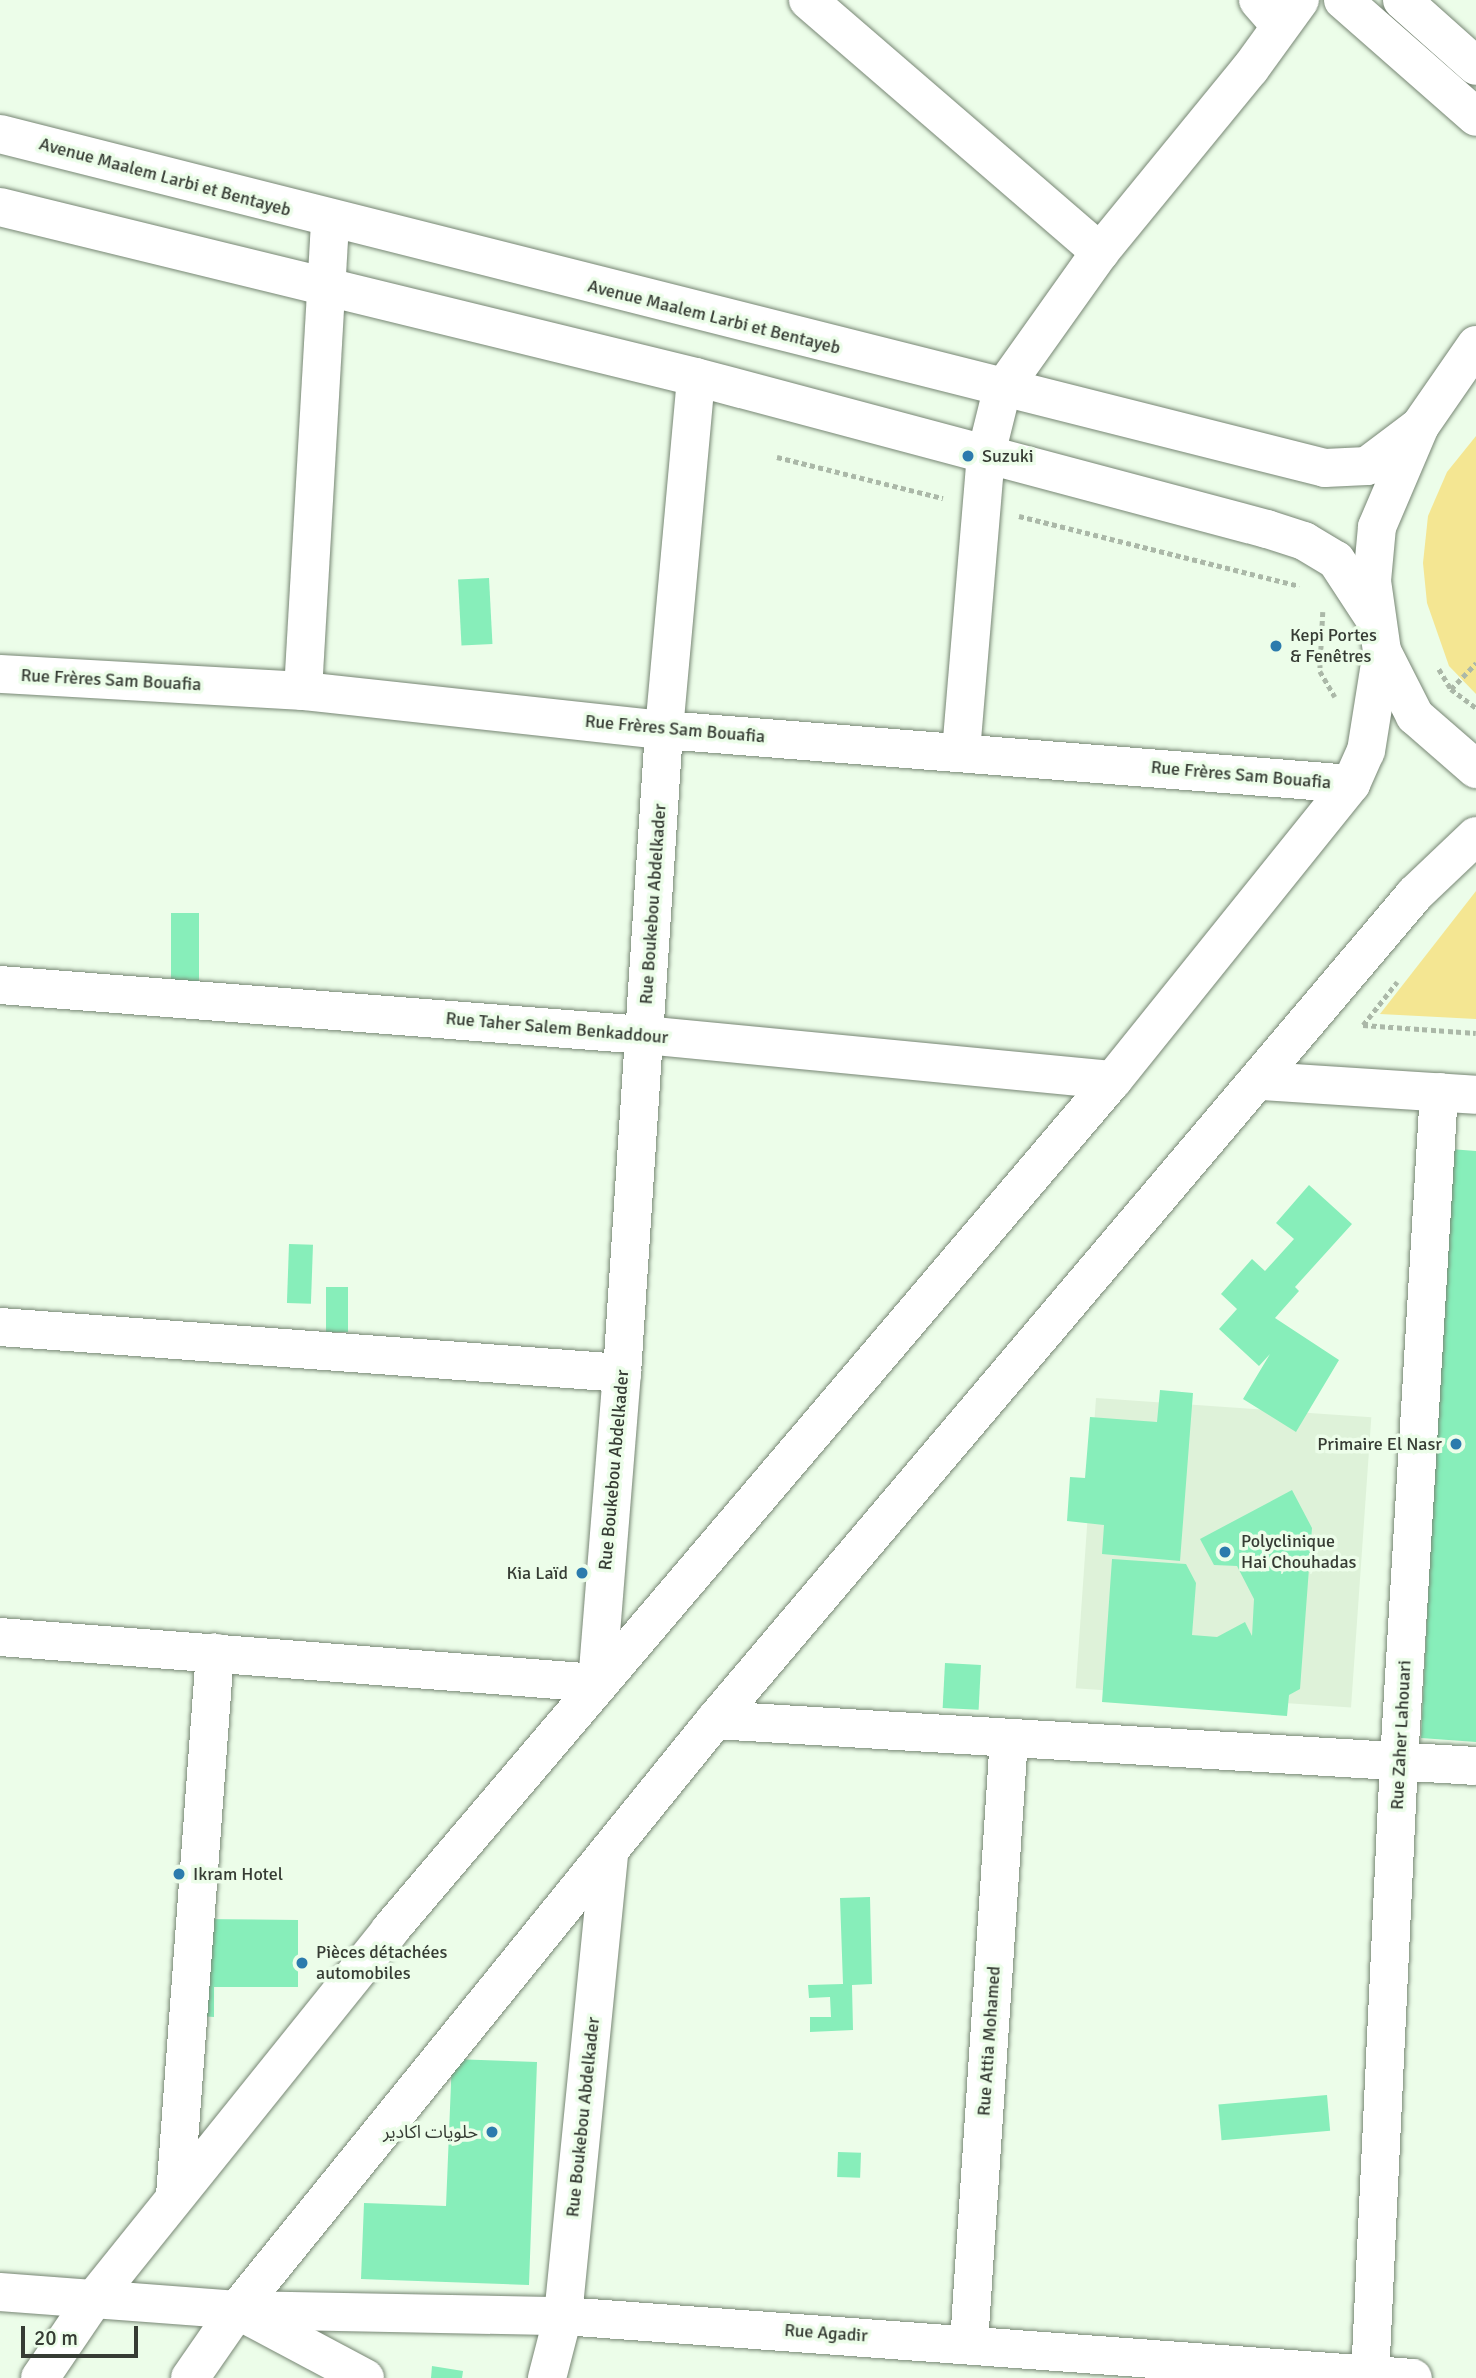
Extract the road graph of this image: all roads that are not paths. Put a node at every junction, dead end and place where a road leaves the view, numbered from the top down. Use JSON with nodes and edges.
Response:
{"nodes":[{"id":1,"x":808,"y":0,"type":"edge"},
{"id":2,"x":1343,"y":0,"type":"edge"},
{"id":3,"x":1402,"y":0,"type":"edge"},
{"id":4,"x":1279,"y":8,"type":"edge"},
{"id":5,"x":1476,"y":66,"type":"edge"},
{"id":6,"x":1476,"y":117,"type":"edge"},
{"id":7,"x":0,"y":134,"type":"edge"},
{"id":8,"x":0,"y":206,"type":"edge"},
{"id":9,"x":330,"y":220,"type":"junction"},
{"id":10,"x":1100,"y":252,"type":"junction"},
{"id":11,"x":329,"y":290,"type":"junction"},
{"id":12,"x":1476,"y":345,"type":"edge"},
{"id":13,"x":696,"y":377,"type":"junction"},
{"id":14,"x":1002,"y":390,"type":"junction"},
{"id":15,"x":1420,"y":426,"type":"junction"},
{"id":16,"x":986,"y":454,"type":"junction"},
{"id":17,"x":1378,"y":634,"type":"junction"},
{"id":18,"x":0,"y":674,"type":"edge"},
{"id":19,"x":303,"y":691,"type":"junction"},
{"id":20,"x":664,"y":730,"type":"junction"},
{"id":21,"x":961,"y":751,"type":"junction"},
{"id":22,"x":1476,"y":769,"type":"edge"},
{"id":23,"x":1351,"y":784,"type":"junction"},
{"id":24,"x":1476,"y":836,"type":"edge"},
{"id":25,"x":0,"y":985,"type":"edge"},
{"id":26,"x":644,"y":1035,"type":"junction"},
{"id":27,"x":1113,"y":1080,"type":"junction"},
{"id":28,"x":1262,"y":1081,"type":"junction"},
{"id":29,"x":1457,"y":1094,"type":"edge"},
{"id":30,"x":0,"y":1327,"type":"edge"},
{"id":31,"x":622,"y":1373,"type":"junction"},
{"id":32,"x":0,"y":1637,"type":"edge"},
{"id":33,"x":215,"y":1652,"type":"junction"},
{"id":34,"x":597,"y":1683,"type":"junction"},
{"id":35,"x":716,"y":1720,"type":"junction"},
{"id":36,"x":1009,"y":1738,"type":"junction"},
{"id":37,"x":1399,"y":1761,"type":"junction"},
{"id":38,"x":1476,"y":1766,"type":"edge"},
{"id":39,"x":609,"y":1854,"type":"junction"},
{"id":40,"x":175,"y":2196,"type":"junction"},
{"id":41,"x":0,"y":2292,"type":"edge"},
{"id":42,"x":93,"y":2300,"type":"junction"},
{"id":43,"x":237,"y":2310,"type":"junction"},
{"id":44,"x":563,"y":2316,"type":"junction"},
{"id":45,"x":969,"y":2343,"type":"junction"},
{"id":46,"x":1370,"y":2376,"type":"edge"},
{"id":47,"x":40,"y":2378,"type":"edge"},
{"id":48,"x":190,"y":2378,"type":"edge"},
{"id":49,"x":365,"y":2378,"type":"edge"},
{"id":50,"x":547,"y":2378,"type":"edge"},
{"id":51,"x":1413,"y":2378,"type":"edge"}],
"edges":[{"from":1,"to":10,"type":"street"},
{"from":2,"to":6,"type":"street"},
{"from":3,"to":5,"type":"street"},
{"from":4,"to":10,"type":"street"},
{"from":7,"to":9,"type":"street","name":"Avenue Maalem Larbi et Bentayeb"},
{"from":8,"to":11,"type":"street"},
{"from":9,"to":11,"type":"street"},
{"from":9,"to":14,"type":"street","name":"Avenue Maalem Larbi et Bentayeb"},
{"from":10,"to":14,"type":"street"},
{"from":11,"to":13,"type":"street"},
{"from":11,"to":19,"type":"street"},
{"from":12,"to":15,"type":"street"},
{"from":13,"to":16,"type":"street"},
{"from":13,"to":20,"type":"street","name":"Rue Boukebou Abdelkader"},
{"from":14,"to":15,"type":"street","name":"Avenue Maalem Larbi et Bentayeb"},
{"from":14,"to":16,"type":"street"},
{"from":15,"to":17,"type":"street"},
{"from":16,"to":17,"type":"street"},
{"from":16,"to":21,"type":"street"},
{"from":17,"to":22,"type":"street"},
{"from":17,"to":23,"type":"street"},
{"from":18,"to":19,"type":"street","name":"Rue Frères Sam Bouafia"},
{"from":19,"to":20,"type":"street","name":"Rue Frères Sam Bouafia"},
{"from":20,"to":21,"type":"street","name":"Rue Frères Sam Bouafia"},
{"from":20,"to":26,"type":"street","name":"Rue Boukebou Abdelkader"},
{"from":21,"to":23,"type":"street","name":"Rue Frères Sam Bouafia"},
{"from":23,"to":27,"type":"street"},
{"from":24,"to":28,"type":"street"},
{"from":25,"to":26,"type":"street","name":"Rue Taher Salem Benkaddour"},
{"from":26,"to":27,"type":"street","name":"Rue Taher Salem Benkaddour"},
{"from":26,"to":31,"type":"street","name":"Rue Boukebou Abdelkader"},
{"from":27,"to":34,"type":"street"},
{"from":28,"to":29,"type":"street"},
{"from":28,"to":35,"type":"street"},
{"from":29,"to":37,"type":"street","name":"Rue Zaher Lahouari"},
{"from":30,"to":31,"type":"street"},
{"from":31,"to":34,"type":"street","name":"Rue Boukebou Abdelkader"},
{"from":32,"to":33,"type":"street"},
{"from":33,"to":34,"type":"street"},
{"from":33,"to":40,"type":"street"},
{"from":34,"to":40,"type":"street"},
{"from":35,"to":36,"type":"street"},
{"from":35,"to":39,"type":"street"},
{"from":36,"to":37,"type":"street"},
{"from":36,"to":45,"type":"street","name":"Rue Attia Mohamed"},
{"from":37,"to":38,"type":"street"},
{"from":37,"to":46,"type":"street","name":"Rue Zaher Lahouari"},
{"from":39,"to":43,"type":"street"},
{"from":39,"to":44,"type":"street","name":"Rue Boukebou Abdelkader"},
{"from":40,"to":42,"type":"street"},
{"from":41,"to":42,"type":"street","name":"Rue Agadir"},
{"from":42,"to":43,"type":"street","name":"Rue Agadir"},
{"from":42,"to":47,"type":"street"},
{"from":43,"to":44,"type":"street","name":"Rue Agadir"},
{"from":43,"to":48,"type":"street"},
{"from":43,"to":49,"type":"street"},
{"from":44,"to":45,"type":"street","name":"Rue Agadir"},
{"from":44,"to":50,"type":"street","name":"Rue Boukebou Abdelkader"},
{"from":45,"to":46,"type":"street","name":"Rue Agadir"},
{"from":46,"to":51,"type":"street","name":"Rue Agadir"}]}
